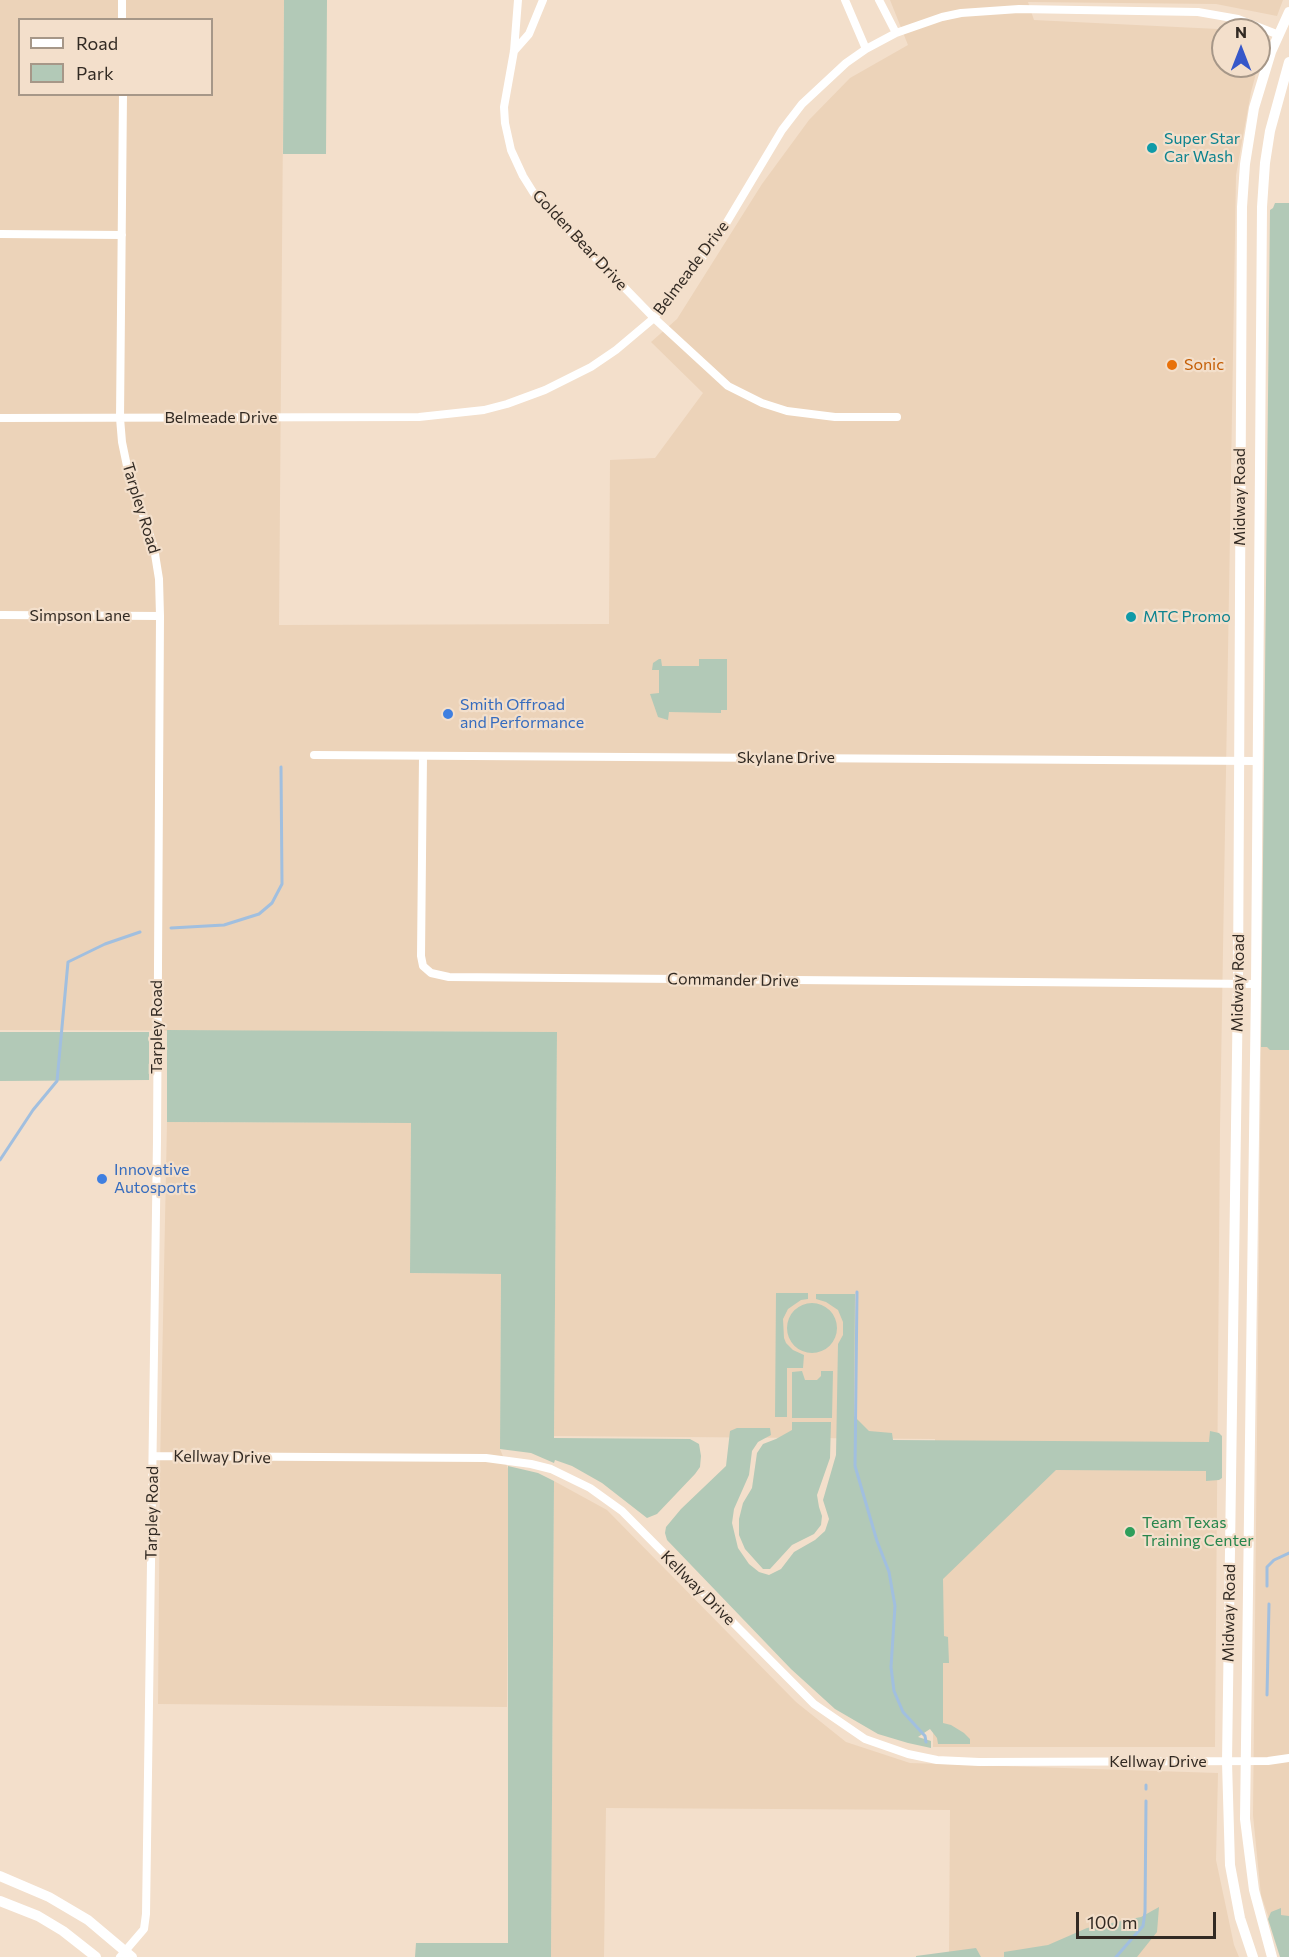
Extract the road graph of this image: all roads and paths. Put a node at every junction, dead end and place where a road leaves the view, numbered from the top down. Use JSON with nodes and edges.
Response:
{"nodes":[{"id":1,"x":122,"y":0,"type":"edge"},
{"id":2,"x":518,"y":0,"type":"edge"},
{"id":3,"x":543,"y":0,"type":"edge"},
{"id":4,"x":845,"y":0,"type":"edge"},
{"id":5,"x":879,"y":0,"type":"edge"},
{"id":6,"x":1289,"y":12,"type":"edge"},
{"id":7,"x":122,"y":18,"type":"edge"},
{"id":8,"x":896,"y":33,"type":"junction"},
{"id":9,"x":1279,"y":35,"type":"junction"},
{"id":10,"x":866,"y":49,"type":"junction"},
{"id":11,"x":514,"y":51,"type":"junction"},
{"id":12,"x":1289,"y":62,"type":"edge"},
{"id":13,"x":123,"y":96,"type":"edge"},
{"id":14,"x":1244,"y":187,"type":"junction"},
{"id":15,"x":1263,"y":189,"type":"junction"},
{"id":16,"x":0,"y":234,"type":"edge"},
{"id":17,"x":122,"y":235,"type":"junction"},
{"id":18,"x":654,"y":318,"type":"junction"},
{"id":19,"x":1241,"y":336,"type":"junction"},
{"id":20,"x":1261,"y":336,"type":"junction"},
{"id":21,"x":897,"y":417,"type":"dead end"},
{"id":22,"x":0,"y":418,"type":"edge"},
{"id":23,"x":120,"y":418,"type":"junction"},
{"id":24,"x":1241,"y":429,"type":"junction"},
{"id":25,"x":1260,"y":429,"type":"junction"},
{"id":26,"x":1259,"y":564,"type":"junction"},
{"id":27,"x":1240,"y":565,"type":"junction"},
{"id":28,"x":0,"y":615,"type":"edge"},
{"id":29,"x":160,"y":616,"type":"junction"},
{"id":30,"x":314,"y":755,"type":"dead end"},
{"id":31,"x":423,"y":757,"type":"junction"},
{"id":32,"x":1240,"y":761,"type":"junction"},
{"id":33,"x":1258,"y":761,"type":"junction"},
{"id":34,"x":1238,"y":984,"type":"junction"},
{"id":35,"x":1256,"y":984,"type":"junction"},
{"id":36,"x":1234,"y":1289,"type":"junction"},
{"id":37,"x":1252,"y":1290,"type":"junction"},
{"id":38,"x":153,"y":1456,"type":"junction"},
{"id":39,"x":1231,"y":1491,"type":"junction"},
{"id":40,"x":1250,"y":1492,"type":"junction"},
{"id":41,"x":1289,"y":1758,"type":"edge"},
{"id":42,"x":1227,"y":1762,"type":"junction"},
{"id":43,"x":1247,"y":1762,"type":"junction"},
{"id":44,"x":0,"y":1876,"type":"edge"},
{"id":45,"x":0,"y":1901,"type":"edge"},
{"id":46,"x":126,"y":1955,"type":"edge"},
{"id":47,"x":96,"y":1957,"type":"edge"},
{"id":48,"x":1253,"y":1957,"type":"edge"},
{"id":49,"x":1272,"y":1957,"type":"edge"}],
"edges":[{"from":1,"to":7,"type":"street"},
{"from":2,"to":11,"type":"street","name":"Golden Bear Drive"},
{"from":3,"to":11,"type":"street","name":"Golden Bear Drive"},
{"from":4,"to":10,"type":"street"},
{"from":5,"to":8,"type":"street"},
{"from":6,"to":9,"type":"main road","name":"Midway Road"},
{"from":8,"to":9,"type":"street","name":"Belmeade Drive"},
{"from":8,"to":10,"type":"street","name":"Belmeade Drive"},
{"from":9,"to":14,"type":"main road","name":"Midway Road"},
{"from":10,"to":18,"type":"street","name":"Belmeade Drive"},
{"from":11,"to":18,"type":"street","name":"Golden Bear Drive"},
{"from":12,"to":15,"type":"main road","name":"Midway Road"},
{"from":13,"to":17,"type":"street","name":"Tarpley Road"},
{"from":14,"to":15,"type":"main road"},
{"from":14,"to":19,"type":"main road","name":"Midway Road"},
{"from":15,"to":20,"type":"main road","name":"Midway Road"},
{"from":16,"to":17,"type":"street"},
{"from":17,"to":23,"type":"street","name":"Tarpley Road"},
{"from":18,"to":21,"type":"street","name":"Golden Bear Drive"},
{"from":18,"to":23,"type":"street","name":"Belmeade Drive"},
{"from":19,"to":20,"type":"main road"},
{"from":19,"to":24,"type":"main road","name":"Midway Road"},
{"from":20,"to":25,"type":"main road","name":"Midway Road"},
{"from":22,"to":23,"type":"street","name":"Belmeade Drive"},
{"from":23,"to":29,"type":"street","name":"Tarpley Road"},
{"from":24,"to":25,"type":"main road"},
{"from":24,"to":27,"type":"main road","name":"Midway Road"},
{"from":25,"to":26,"type":"main road","name":"Midway Road"},
{"from":26,"to":27,"type":"main road"},
{"from":26,"to":33,"type":"main road","name":"Midway Road"},
{"from":27,"to":32,"type":"main road","name":"Midway Road"},
{"from":28,"to":29,"type":"street","name":"Simpson Lane"},
{"from":29,"to":38,"type":"street","name":"Tarpley Road"},
{"from":30,"to":31,"type":"street","name":"Skylane Drive"},
{"from":31,"to":32,"type":"street","name":"Skylane Drive"},
{"from":31,"to":34,"type":"street","name":"Commander Drive"},
{"from":32,"to":33,"type":"street","name":"Skylane Drive"},
{"from":32,"to":34,"type":"main road","name":"Midway Road"},
{"from":33,"to":35,"type":"main road","name":"Midway Road"},
{"from":34,"to":35,"type":"street","name":"Commander Drive"},
{"from":34,"to":36,"type":"main road","name":"Midway Road"},
{"from":35,"to":37,"type":"main road","name":"Midway Road"},
{"from":36,"to":37,"type":"main road"},
{"from":36,"to":39,"type":"main road","name":"Midway Road"},
{"from":37,"to":40,"type":"main road","name":"Midway Road"},
{"from":38,"to":42,"type":"street","name":"Kellway Drive"},
{"from":38,"to":46,"type":"street","name":"Tarpley Road"},
{"from":39,"to":40,"type":"main road"},
{"from":39,"to":42,"type":"main road","name":"Midway Road"},
{"from":40,"to":43,"type":"main road","name":"Midway Road"},
{"from":41,"to":43,"type":"street","name":"Kellway Drive"},
{"from":42,"to":43,"type":"street","name":"Kellway Drive"},
{"from":42,"to":48,"type":"main road","name":"Midway Road"},
{"from":43,"to":49,"type":"main road","name":"Midway Road"},
{"from":44,"to":46,"type":"main road"},
{"from":45,"to":47,"type":"main road"}]}
